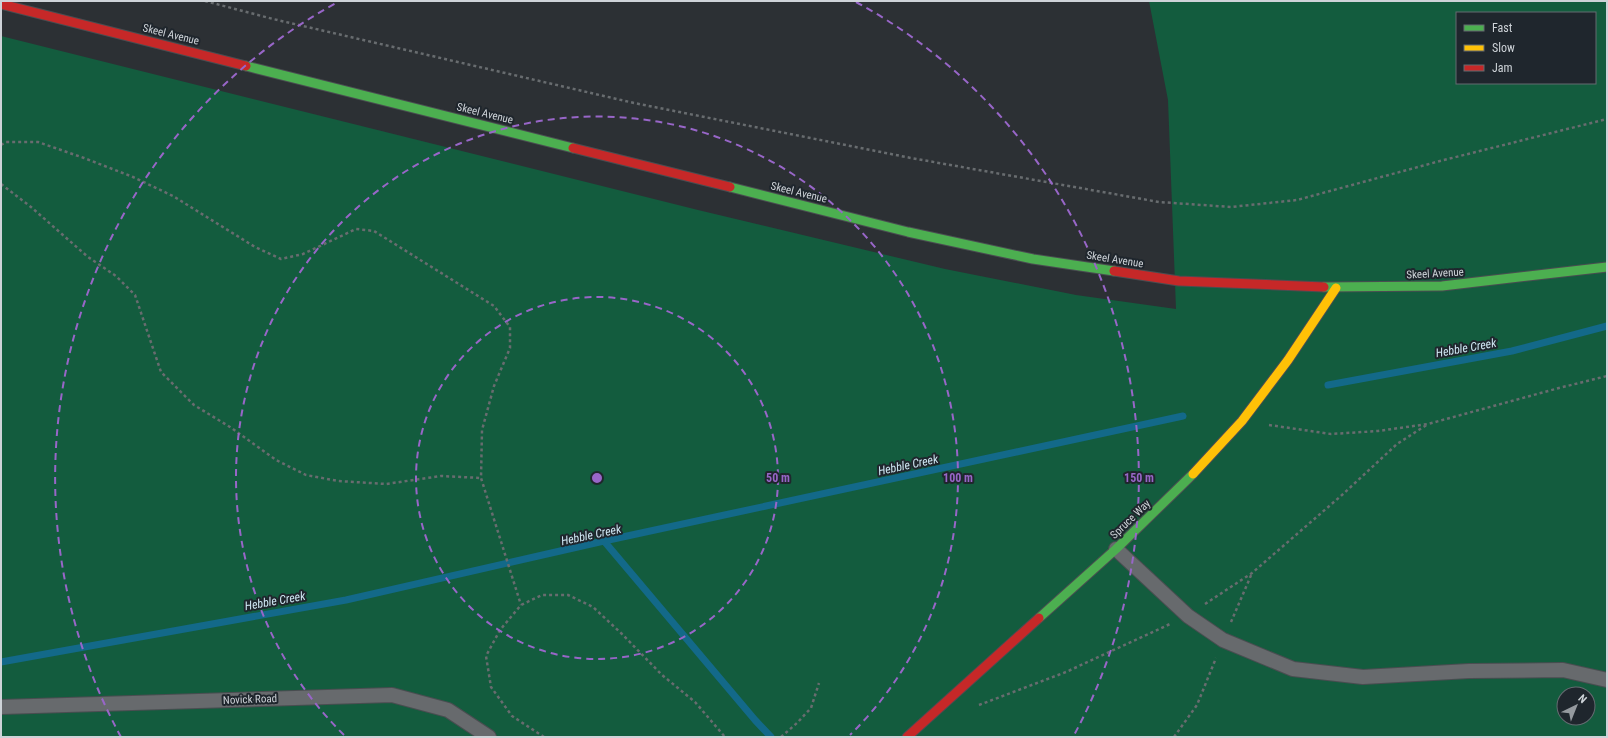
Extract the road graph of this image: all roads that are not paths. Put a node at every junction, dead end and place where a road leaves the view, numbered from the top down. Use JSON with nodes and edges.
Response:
{"nodes":[{"id":1,"x":1,"y":4,"type":"edge"},
{"id":2,"x":1607,"y":267,"type":"edge"},
{"id":3,"x":1336,"y":288,"type":"junction"},
{"id":4,"x":1116,"y":549,"type":"junction"},
{"id":5,"x":1607,"y":680,"type":"edge"},
{"id":6,"x":1,"y":707,"type":"edge"},
{"id":7,"x":489,"y":737,"type":"edge"},
{"id":8,"x":907,"y":737,"type":"edge"}],
"edges":[{"from":1,"to":3,"type":"street","name":"Skeel Avenue"},
{"from":2,"to":3,"type":"street","name":"Skeel Avenue"},
{"from":3,"to":4,"type":"street","name":"Spruce Way"},
{"from":4,"to":5,"type":"lane"},
{"from":4,"to":8,"type":"street","name":"Spruce Way"},
{"from":6,"to":7,"type":"lane","name":"Novick Road"}]}
